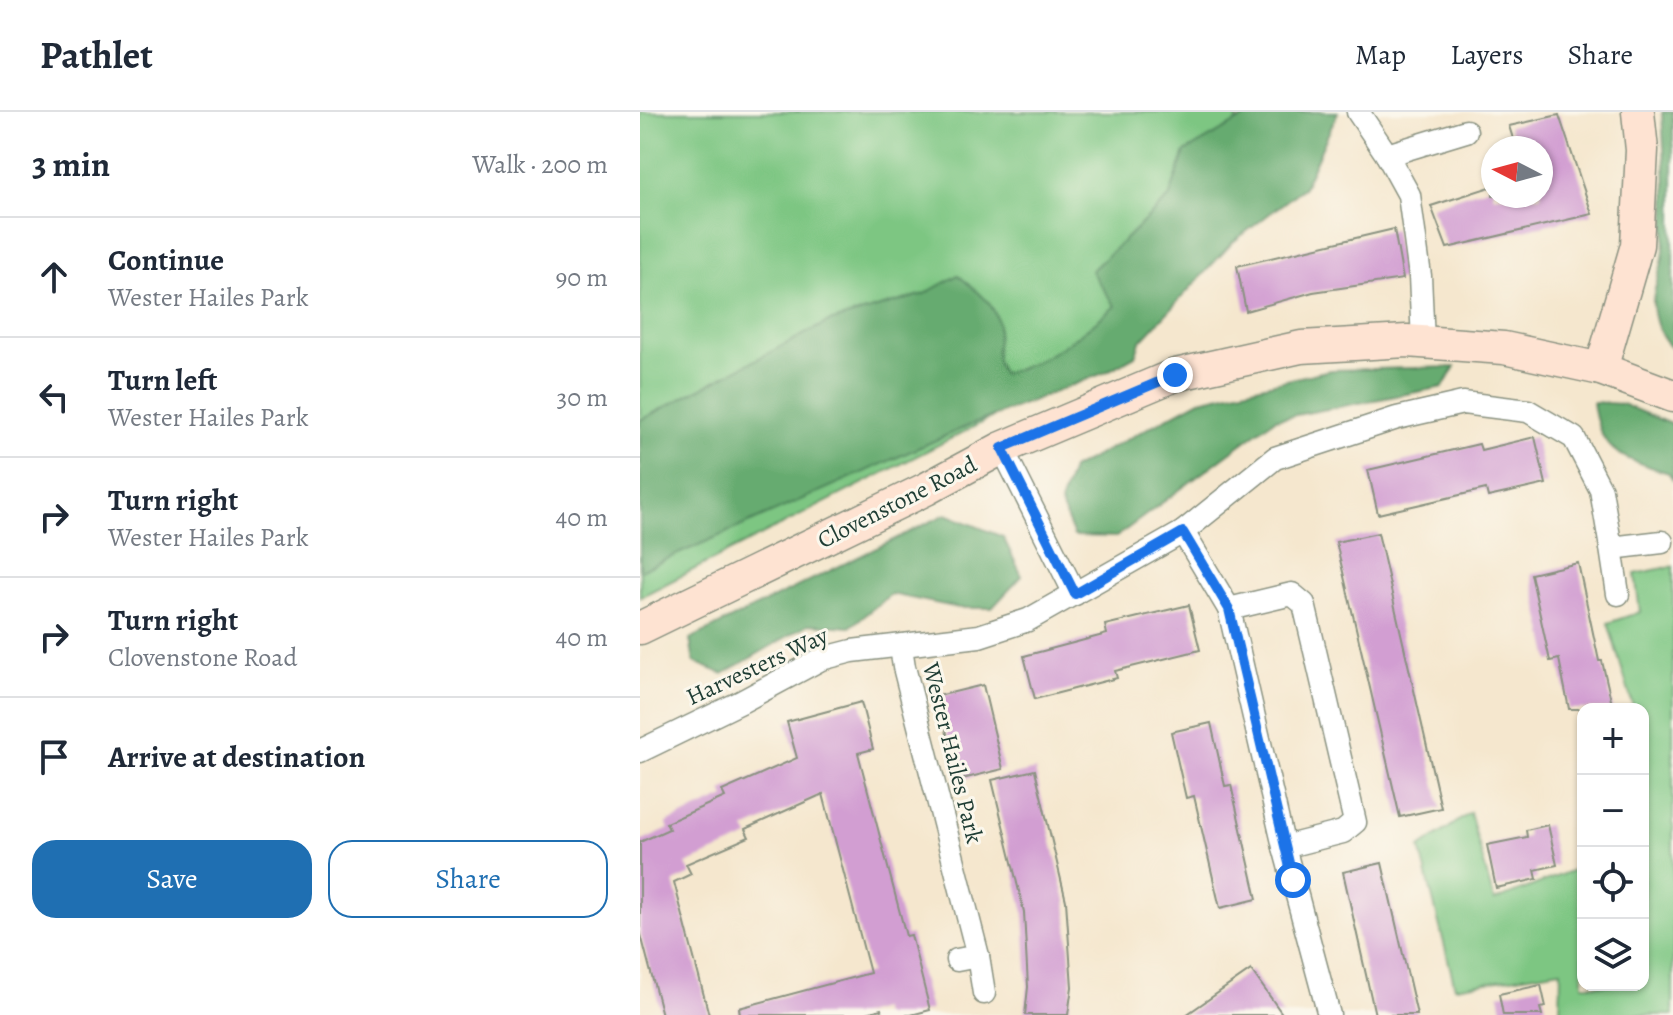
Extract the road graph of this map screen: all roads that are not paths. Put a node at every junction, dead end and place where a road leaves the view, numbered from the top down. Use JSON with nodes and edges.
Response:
{"nodes":[{"id":1,"x":1358,"y":112,"type":"edge"},
{"id":2,"x":1638,"y":112,"type":"edge"},
{"id":3,"x":1466,"y":131,"type":"dead end"},
{"id":4,"x":1387,"y":155,"type":"junction"},
{"id":5,"x":1423,"y":342,"type":"junction"},
{"id":6,"x":1601,"y":369,"type":"junction"},
{"id":7,"x":1673,"y":396,"type":"edge"},
{"id":8,"x":1002,"y":448,"type":"junction"},
{"id":9,"x":1183,"y":532,"type":"junction"},
{"id":10,"x":1662,"y":542,"type":"dead end"},
{"id":11,"x":1611,"y":548,"type":"junction"},
{"id":12,"x":1075,"y":594,"type":"junction"},
{"id":13,"x":1618,"y":594,"type":"dead end"},
{"id":14,"x":1229,"y":609,"type":"junction"},
{"id":15,"x":640,"y":628,"type":"edge"},
{"id":16,"x":901,"y":647,"type":"junction"},
{"id":17,"x":640,"y":751,"type":"edge"},
{"id":18,"x":1284,"y":847,"type":"junction"},
{"id":19,"x":984,"y":993,"type":"dead end"},
{"id":20,"x":1329,"y":1015,"type":"edge"}],
"edges":[{"from":1,"to":4,"type":"street"},
{"from":2,"to":6,"type":"street"},
{"from":3,"to":4,"type":"street"},
{"from":4,"to":5,"type":"street"},
{"from":5,"to":6,"type":"street","name":"Clovenstone Road"},
{"from":5,"to":8,"type":"street","name":"Clovenstone Road"},
{"from":6,"to":7,"type":"street","name":"Clovenstone Road"},
{"from":8,"to":12,"type":"street"},
{"from":8,"to":15,"type":"street","name":"Clovenstone Road"},
{"from":9,"to":11,"type":"street","name":"Wester Hailes Park"},
{"from":9,"to":12,"type":"street","name":"Wester Hailes Park"},
{"from":9,"to":14,"type":"street"},
{"from":10,"to":11,"type":"street"},
{"from":11,"to":13,"type":"street","name":"Wester Hailes Park"},
{"from":12,"to":16,"type":"street","name":"Wester Hailes Park"},
{"from":14,"to":18,"type":"street"},
{"from":14,"to":18,"type":"street"},
{"from":16,"to":17,"type":"street","name":"Harvesters Way"},
{"from":16,"to":19,"type":"street","name":"Wester Hailes Park"},
{"from":18,"to":20,"type":"street"}]}
